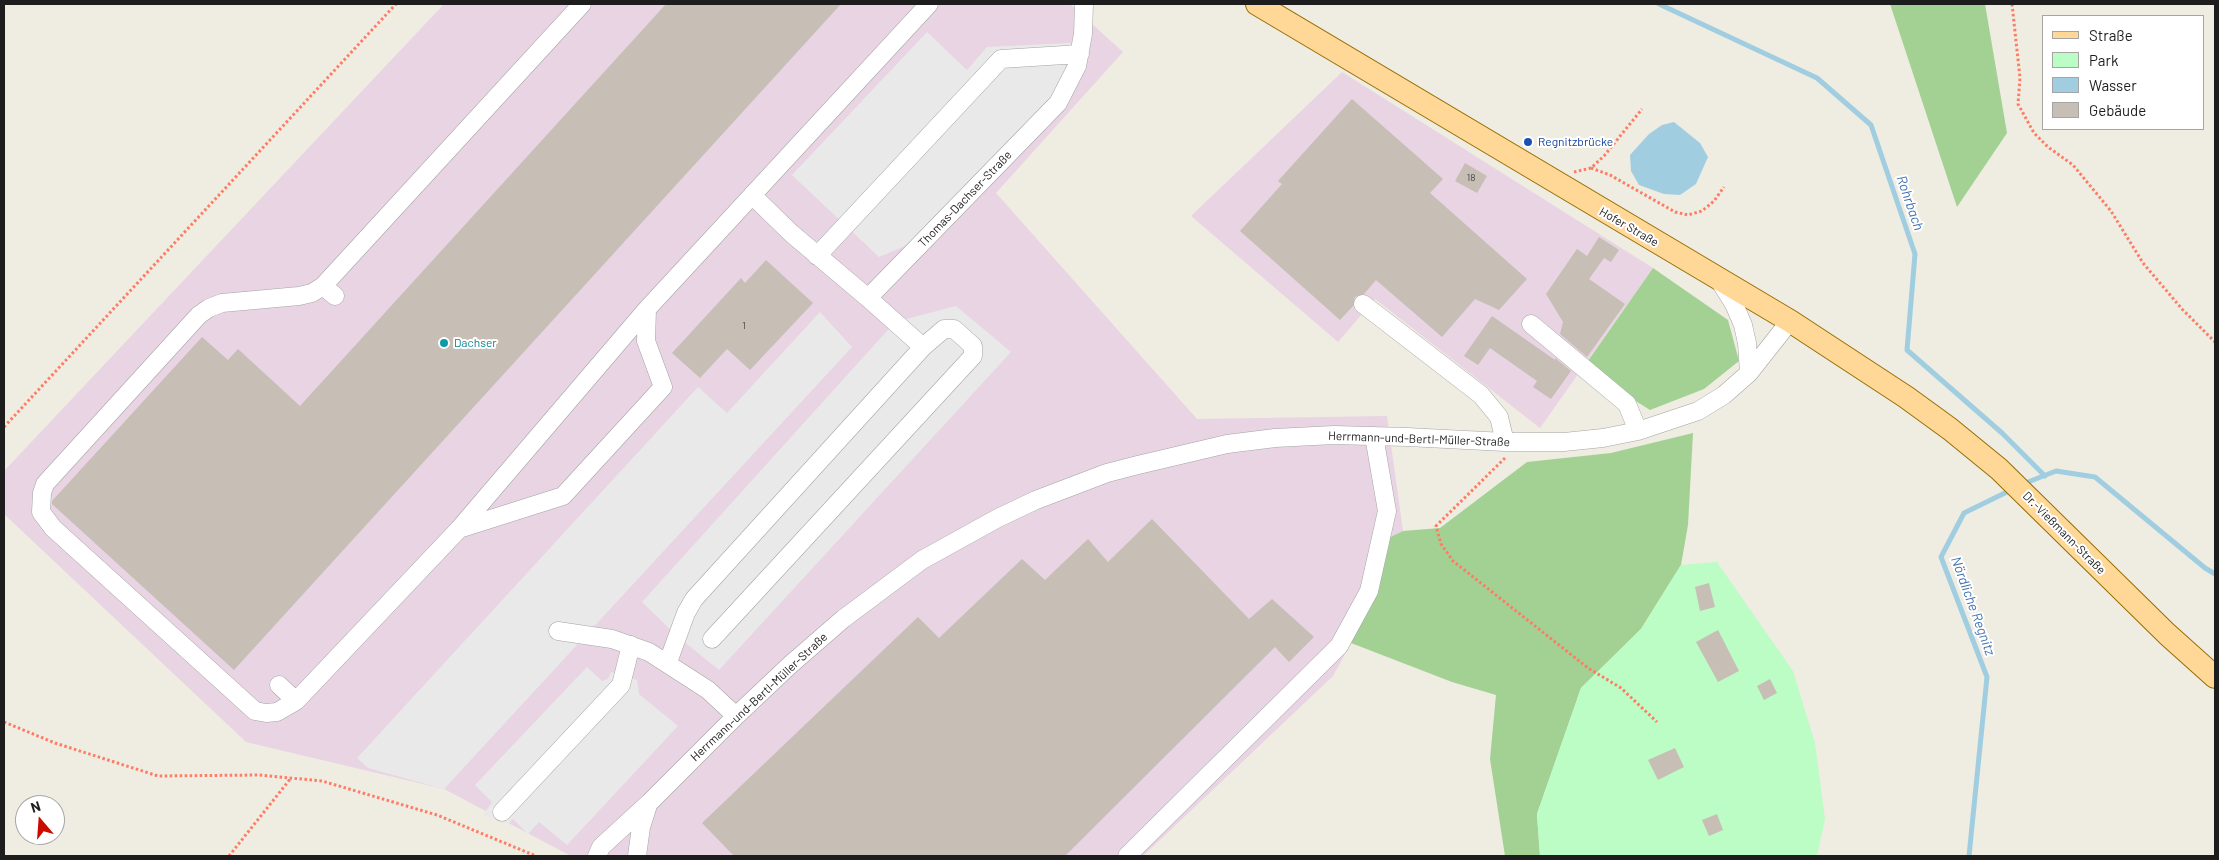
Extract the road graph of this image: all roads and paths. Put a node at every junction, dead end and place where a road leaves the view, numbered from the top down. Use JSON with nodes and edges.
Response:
{"nodes":[{"id":1,"x":396,"y":4,"type":"edge"},
{"id":2,"x":582,"y":4,"type":"edge"},
{"id":3,"x":929,"y":4,"type":"edge"},
{"id":4,"x":1084,"y":4,"type":"edge"},
{"id":5,"x":1257,"y":4,"type":"edge"},
{"id":6,"x":2012,"y":4,"type":"edge"},
{"id":7,"x":1080,"y":54,"type":"junction"},
{"id":8,"x":1642,"y":109,"type":"dead end"},
{"id":9,"x":1591,"y":168,"type":"junction"},
{"id":10,"x":1553,"y":182,"type":"junction"},
{"id":11,"x":1724,"y":187,"type":"dead end"},
{"id":12,"x":752,"y":195,"type":"junction"},
{"id":13,"x":817,"y":256,"type":"junction"},
{"id":14,"x":1718,"y":278,"type":"junction"},
{"id":15,"x":868,"y":298,"type":"junction"},
{"id":16,"x":1363,"y":304,"type":"dead end"},
{"id":17,"x":647,"y":309,"type":"junction"},
{"id":18,"x":1790,"y":321,"type":"junction"},
{"id":19,"x":1531,"y":324,"type":"dead end"},
{"id":20,"x":2215,"y":342,"type":"edge"},
{"id":21,"x":922,"y":347,"type":"junction"},
{"id":22,"x":1749,"y":373,"type":"junction"},
{"id":23,"x":1906,"y":397,"type":"joint"},
{"id":24,"x":4,"y":427,"type":"edge"},
{"id":25,"x":1638,"y":431,"type":"junction"},
{"id":26,"x":1374,"y":436,"type":"junction"},
{"id":27,"x":1513,"y":442,"type":"junction"},
{"id":28,"x":459,"y":529,"type":"junction"},
{"id":29,"x":558,"y":631,"type":"dead end"},
{"id":30,"x":712,"y":639,"type":"dead end"},
{"id":31,"x":631,"y":645,"type":"junction"},
{"id":32,"x":668,"y":662,"type":"junction"},
{"id":33,"x":2215,"y":677,"type":"edge"},
{"id":34,"x":279,"y":685,"type":"dead end"},
{"id":35,"x":296,"y":701,"type":"junction"},
{"id":36,"x":736,"y":716,"type":"junction"},
{"id":37,"x":4,"y":722,"type":"edge"},
{"id":38,"x":1657,"y":722,"type":"dead end"},
{"id":39,"x":291,"y":778,"type":"junction"},
{"id":40,"x":649,"y":803,"type":"junction"},
{"id":41,"x":502,"y":812,"type":"dead end"},
{"id":42,"x":229,"y":856,"type":"edge"},
{"id":43,"x":536,"y":856,"type":"edge"},
{"id":44,"x":597,"y":856,"type":"edge"},
{"id":45,"x":637,"y":856,"type":"edge"},
{"id":46,"x":1128,"y":856,"type":"edge"}],
"edges":[{"from":1,"to":24,"type":"path"},
{"from":2,"to":35,"type":"street"},
{"from":3,"to":12,"type":"street"},
{"from":4,"to":7,"type":"street","name":"Thomas-Dachser-Straße"},
{"from":5,"to":10,"type":"main road","name":"Hofer Straße"},
{"from":6,"to":20,"type":"path"},
{"from":7,"to":13,"type":"street"},
{"from":7,"to":15,"type":"street","name":"Thomas-Dachser-Straße"},
{"from":8,"to":9,"type":"path"},
{"from":9,"to":10,"type":"path"},
{"from":9,"to":11,"type":"path"},
{"from":10,"to":14,"type":"main road","name":"Hofer Straße"},
{"from":12,"to":13,"type":"street"},
{"from":12,"to":17,"type":"street"},
{"from":13,"to":15,"type":"street"},
{"from":14,"to":18,"type":"main road","name":"Hofer Straße"},
{"from":14,"to":22,"type":"street"},
{"from":15,"to":21,"type":"street"},
{"from":16,"to":27,"type":"street"},
{"from":17,"to":28,"type":"street"},
{"from":17,"to":28,"type":"street"},
{"from":18,"to":22,"type":"street","name":"Herrmann-und-Bertl-Müller-Straße"},
{"from":18,"to":23,"type":"main road","name":"Hofer Straße"},
{"from":19,"to":25,"type":"street"},
{"from":21,"to":30,"type":"street"},
{"from":21,"to":32,"type":"street"},
{"from":22,"to":25,"type":"street","name":"Herrmann-und-Bertl-Müller-Straße"},
{"from":23,"to":33,"type":"main road","name":"Dr.-Vießmann-Straße"},
{"from":25,"to":27,"type":"street","name":"Herrmann-und-Bertl-Müller-Straße"},
{"from":26,"to":27,"type":"street","name":"Herrmann-und-Bertl-Müller-Straße"},
{"from":26,"to":36,"type":"street","name":"Herrmann-und-Bertl-Müller-Straße"},
{"from":26,"to":46,"type":"street"},
{"from":27,"to":38,"type":"path"},
{"from":28,"to":35,"type":"street"},
{"from":29,"to":31,"type":"street"},
{"from":31,"to":32,"type":"street"},
{"from":31,"to":41,"type":"street"},
{"from":32,"to":36,"type":"street"},
{"from":34,"to":35,"type":"street"},
{"from":36,"to":40,"type":"street","name":"Herrmann-und-Bertl-Müller-Straße"},
{"from":37,"to":39,"type":"path"},
{"from":39,"to":42,"type":"path"},
{"from":39,"to":43,"type":"path"},
{"from":40,"to":44,"type":"street","name":"Herrmann-und-Bertl-Müller-Straße"},
{"from":40,"to":45,"type":"street","name":"Herrmann-und-Bertl-Müller-Straße"}]}
